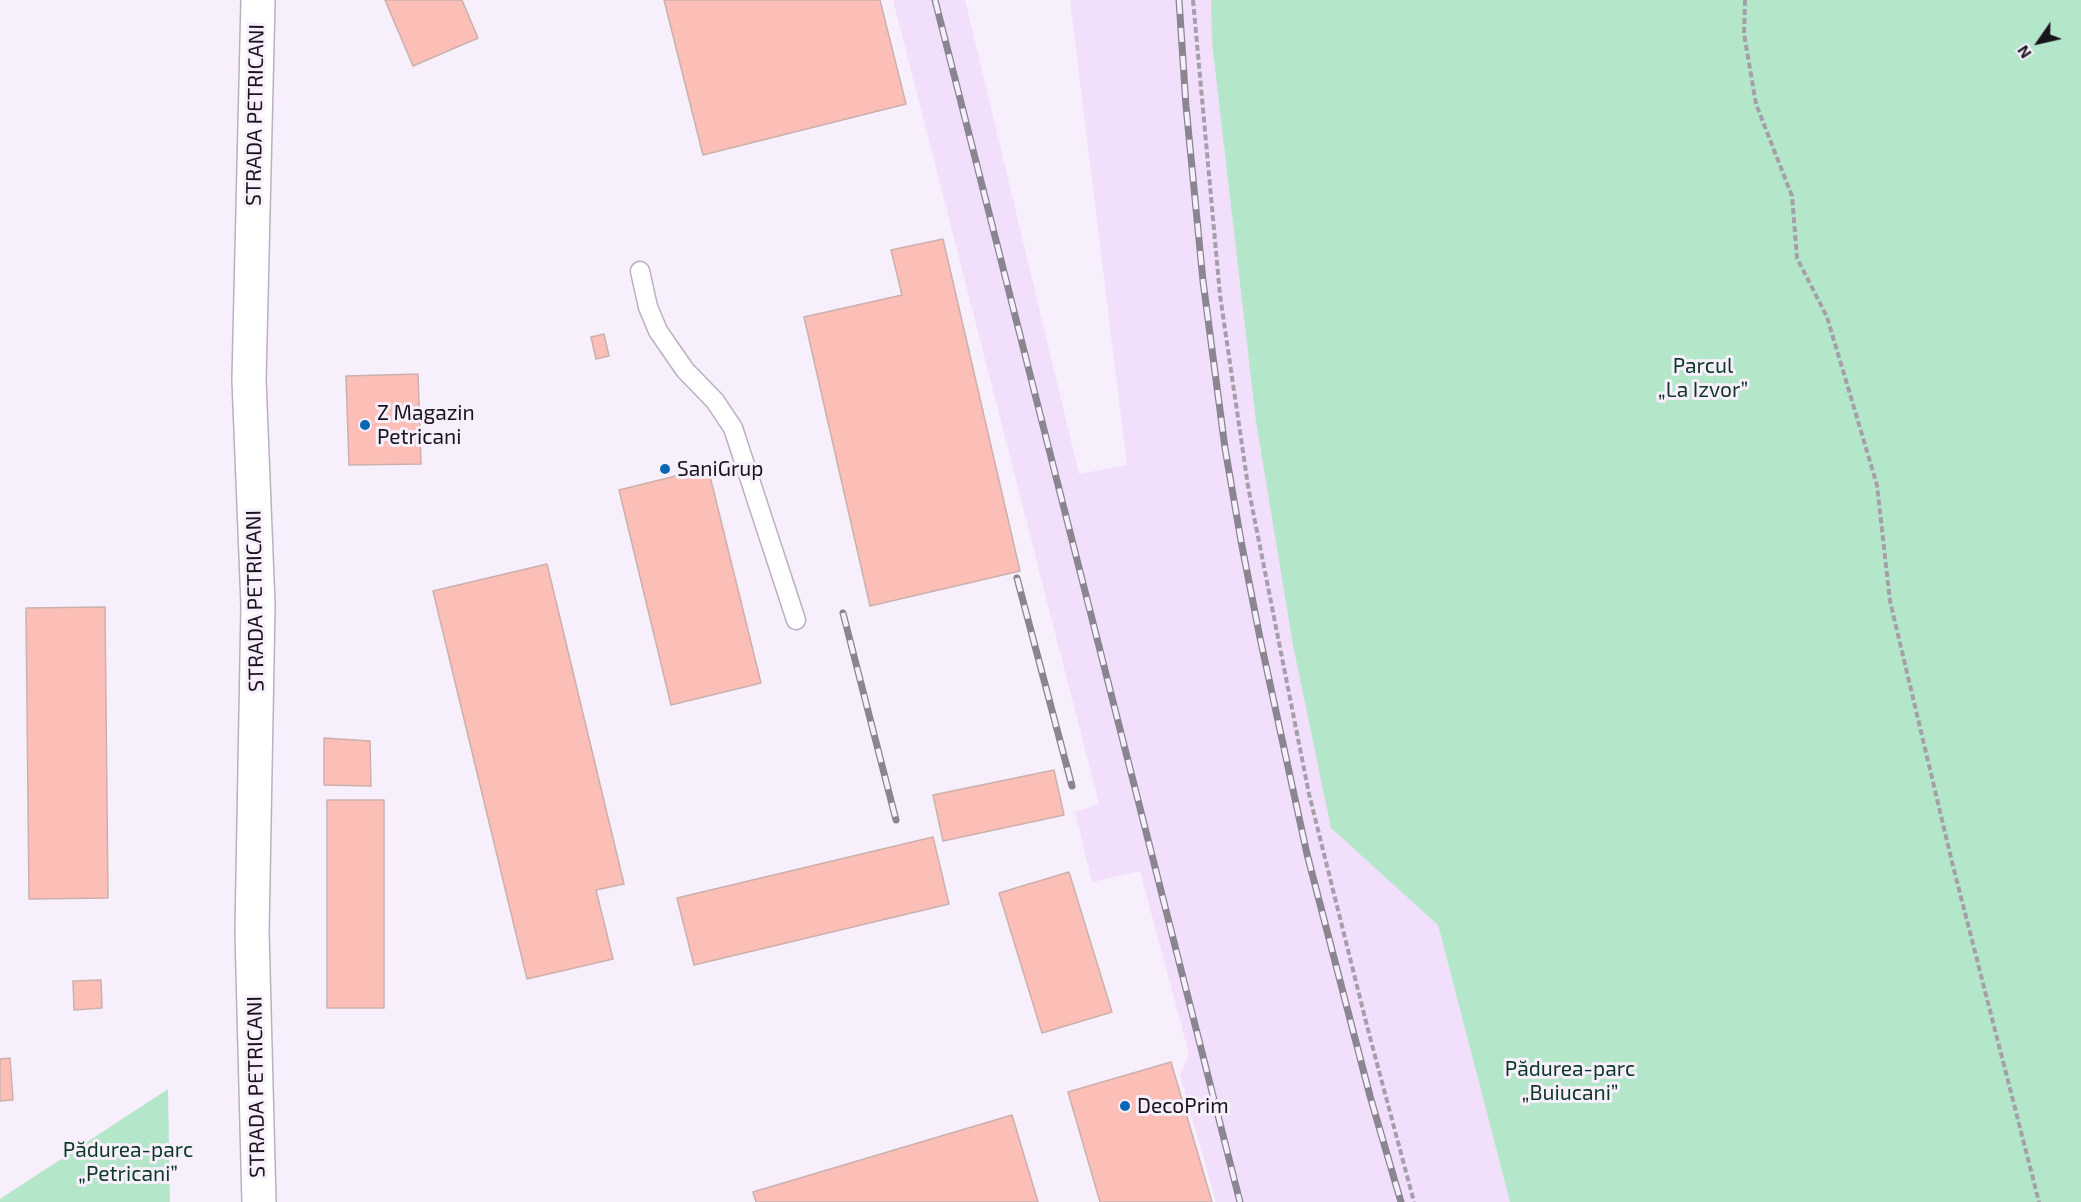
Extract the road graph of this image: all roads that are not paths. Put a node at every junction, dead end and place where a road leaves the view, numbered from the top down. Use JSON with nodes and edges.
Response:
{"nodes":[{"id":1,"x":258,"y":0,"type":"edge"},
{"id":2,"x":640,"y":271,"type":"dead end"},
{"id":3,"x":796,"y":620,"type":"dead end"},
{"id":4,"x":259,"y":1202,"type":"edge"}],
"edges":[{"from":1,"to":4,"type":"main road","name":"STRADA PETRICANI"},
{"from":2,"to":3,"type":"lane"}]}
